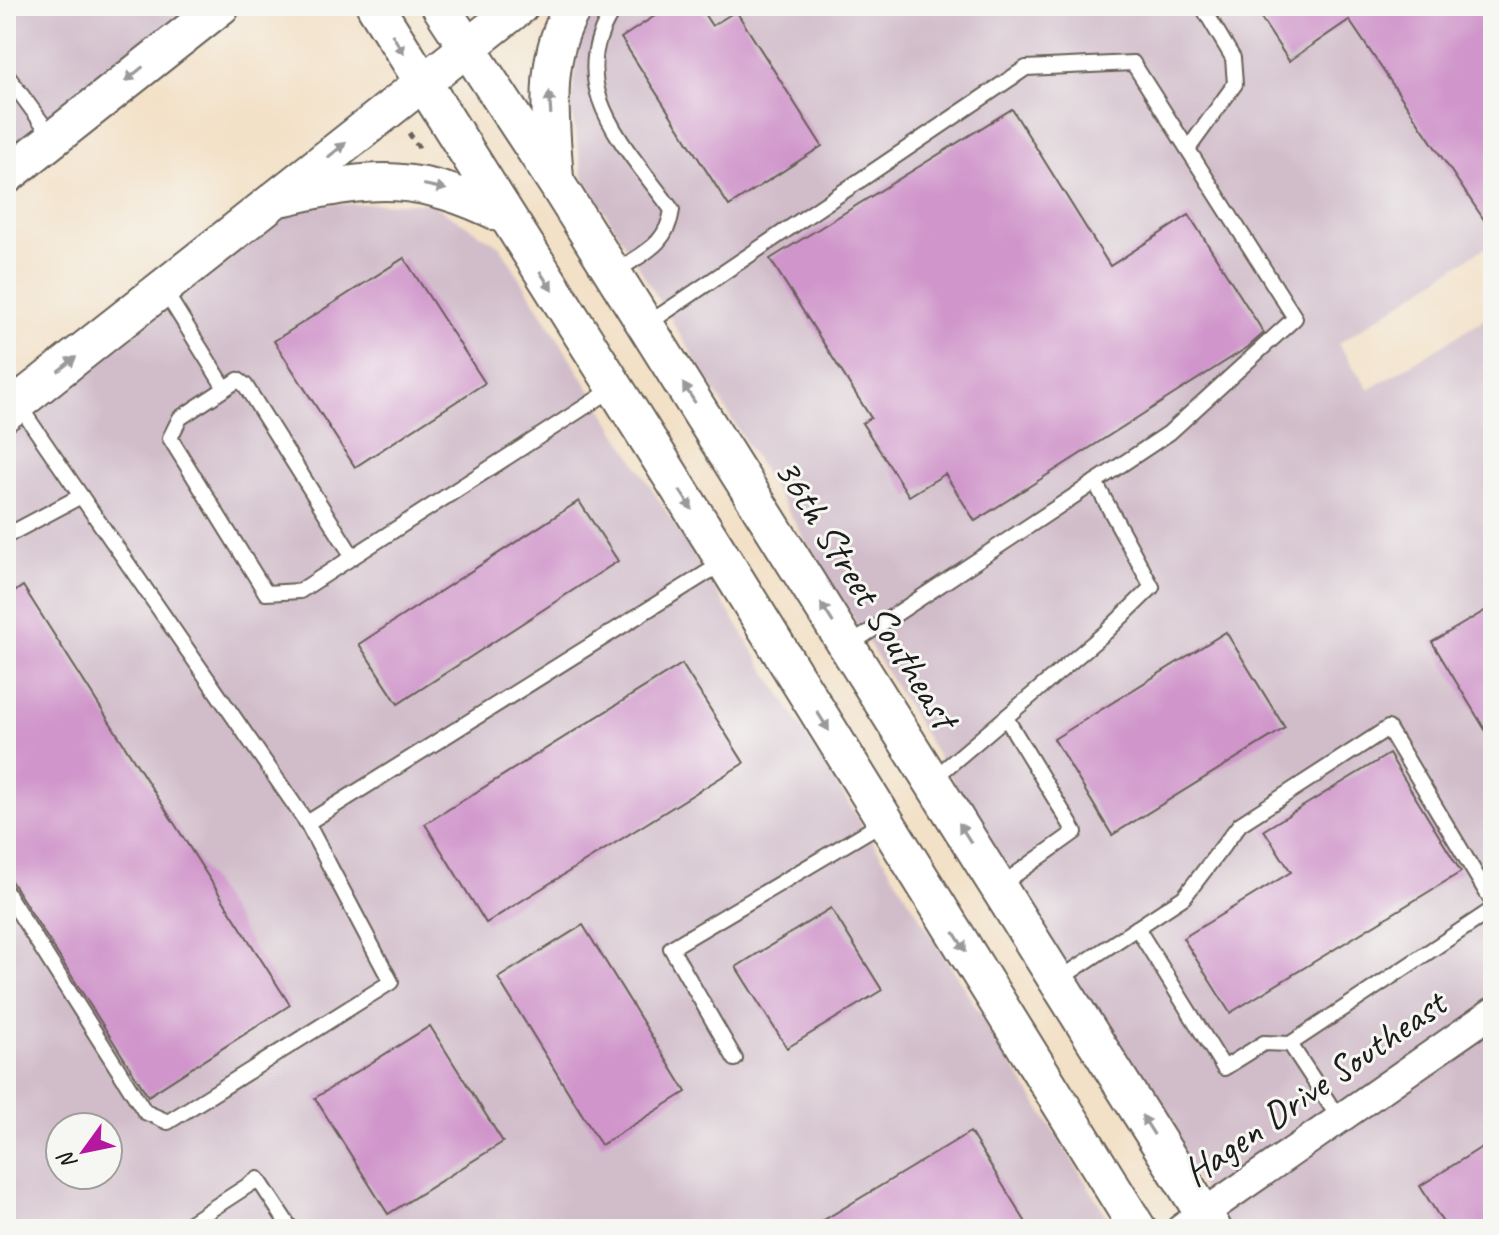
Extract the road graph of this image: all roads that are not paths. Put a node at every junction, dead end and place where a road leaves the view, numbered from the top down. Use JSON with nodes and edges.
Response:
{"nodes":[{"id":1,"x":375,"y":6,"type":"edge"},
{"id":2,"x":440,"y":6,"type":"edge"},
{"id":3,"x":520,"y":6,"type":"edge"},
{"id":4,"x":574,"y":6,"type":"edge"},
{"id":5,"x":616,"y":6,"type":"edge"},
{"id":6,"x":1202,"y":6,"type":"edge"},
{"id":7,"x":207,"y":13,"type":"edge"},
{"id":8,"x":465,"y":47,"type":"junction"},
{"id":9,"x":6,"y":74,"type":"edge"},
{"id":10,"x":421,"y":83,"type":"junction"},
{"id":11,"x":53,"y":139,"type":"junction"},
{"id":12,"x":1188,"y":149,"type":"junction"},
{"id":13,"x":6,"y":176,"type":"edge"},
{"id":14,"x":555,"y":181,"type":"junction"},
{"id":15,"x":275,"y":199,"type":"junction"},
{"id":16,"x":504,"y":215,"type":"junction"},
{"id":17,"x":613,"y":273,"type":"junction"},
{"id":18,"x":163,"y":288,"type":"junction"},
{"id":19,"x":646,"y":325,"type":"junction"},
{"id":20,"x":225,"y":388,"type":"junction"},
{"id":21,"x":614,"y":388,"type":"junction"},
{"id":22,"x":12,"y":408,"type":"edge"},
{"id":23,"x":1095,"y":482,"type":"junction"},
{"id":24,"x":81,"y":496,"type":"junction"},
{"id":25,"x":6,"y":536,"type":"edge"},
{"id":26,"x":353,"y":557,"type":"junction"},
{"id":27,"x":725,"y":562,"type":"junction"},
{"id":28,"x":847,"y":646,"type":"junction"},
{"id":29,"x":1006,"y":718,"type":"junction"},
{"id":30,"x":931,"y":780,"type":"junction"},
{"id":31,"x":885,"y":821,"type":"junction"},
{"id":32,"x":307,"y":823,"type":"junction"},
{"id":33,"x":998,"y":887,"type":"junction"},
{"id":34,"x":6,"y":892,"type":"edge"},
{"id":35,"x":1493,"y":906,"type":"edge"},
{"id":36,"x":1137,"y":928,"type":"junction"},
{"id":37,"x":1057,"y":980,"type":"junction"},
{"id":38,"x":1493,"y":1012,"type":"edge"},
{"id":39,"x":1290,"y":1044,"type":"junction"},
{"id":40,"x":735,"y":1059,"type":"dead end"},
{"id":41,"x":1340,"y":1120,"type":"junction"},
{"id":42,"x":1199,"y":1224,"type":"edge"},
{"id":43,"x":194,"y":1229,"type":"edge"},
{"id":44,"x":291,"y":1229,"type":"edge"},
{"id":45,"x":1138,"y":1229,"type":"edge"}],
"edges":[{"from":1,"to":10,"type":"street","one_way":true},
{"from":2,"to":8,"type":"street","name":"36th Street Southeast"},
{"from":3,"to":8,"type":"street"},
{"from":14,"to":4,"type":"street","one_way":true},
{"from":5,"to":17,"type":"lane"},
{"from":6,"to":12,"type":"lane"},
{"from":7,"to":11,"type":"street","one_way":true},
{"from":8,"to":10,"type":"street"},
{"from":8,"to":14,"type":"street","name":"36th Street Southeast"},
{"from":9,"to":11,"type":"lane"},
{"from":15,"to":10,"type":"street","one_way":true},
{"from":10,"to":16,"type":"street"},
{"from":11,"to":13,"type":"street"},
{"from":12,"to":19,"type":"lane"},
{"from":12,"to":23,"type":"lane"},
{"from":14,"to":17,"type":"street","name":"36th Street Southeast"},
{"from":15,"to":16,"type":"street","one_way":true},
{"from":15,"to":18,"type":"street"},
{"from":16,"to":21,"type":"street","one_way":true},
{"from":17,"to":19,"type":"street","name":"36th Street Southeast"},
{"from":18,"to":20,"type":"lane"},
{"from":22,"to":18,"type":"street","one_way":true},
{"from":28,"to":19,"type":"street","name":"36th Street Southeast","one_way":true},
{"from":20,"to":26,"type":"lane"},
{"from":20,"to":26,"type":"lane"},
{"from":21,"to":26,"type":"lane"},
{"from":21,"to":27,"type":"street","one_way":true},
{"from":22,"to":24,"type":"lane"},
{"from":23,"to":28,"type":"lane"},
{"from":23,"to":29,"type":"lane"},
{"from":24,"to":25,"type":"lane"},
{"from":24,"to":32,"type":"lane"},
{"from":27,"to":31,"type":"street","one_way":true},
{"from":27,"to":32,"type":"lane"},
{"from":28,"to":30,"type":"street","name":"36th Street Southeast"},
{"from":29,"to":30,"type":"lane"},
{"from":29,"to":33,"type":"lane"},
{"from":33,"to":30,"type":"street","name":"36th Street Southeast","one_way":true},
{"from":31,"to":40,"type":"lane"},
{"from":31,"to":45,"type":"street","one_way":true},
{"from":32,"to":34,"type":"lane"},
{"from":33,"to":37,"type":"street","name":"36th Street Southeast"},
{"from":35,"to":36,"type":"lane"},
{"from":35,"to":39,"type":"lane"},
{"from":36,"to":37,"type":"lane"},
{"from":36,"to":39,"type":"lane"},
{"from":42,"to":37,"type":"street","name":"36th Street Southeast","one_way":true},
{"from":38,"to":41,"type":"street","name":"Hagen Drive Southeast"},
{"from":39,"to":41,"type":"lane"},
{"from":41,"to":42,"type":"street","name":"Hagen Drive Southeast"},
{"from":43,"to":44,"type":"lane"}]}
